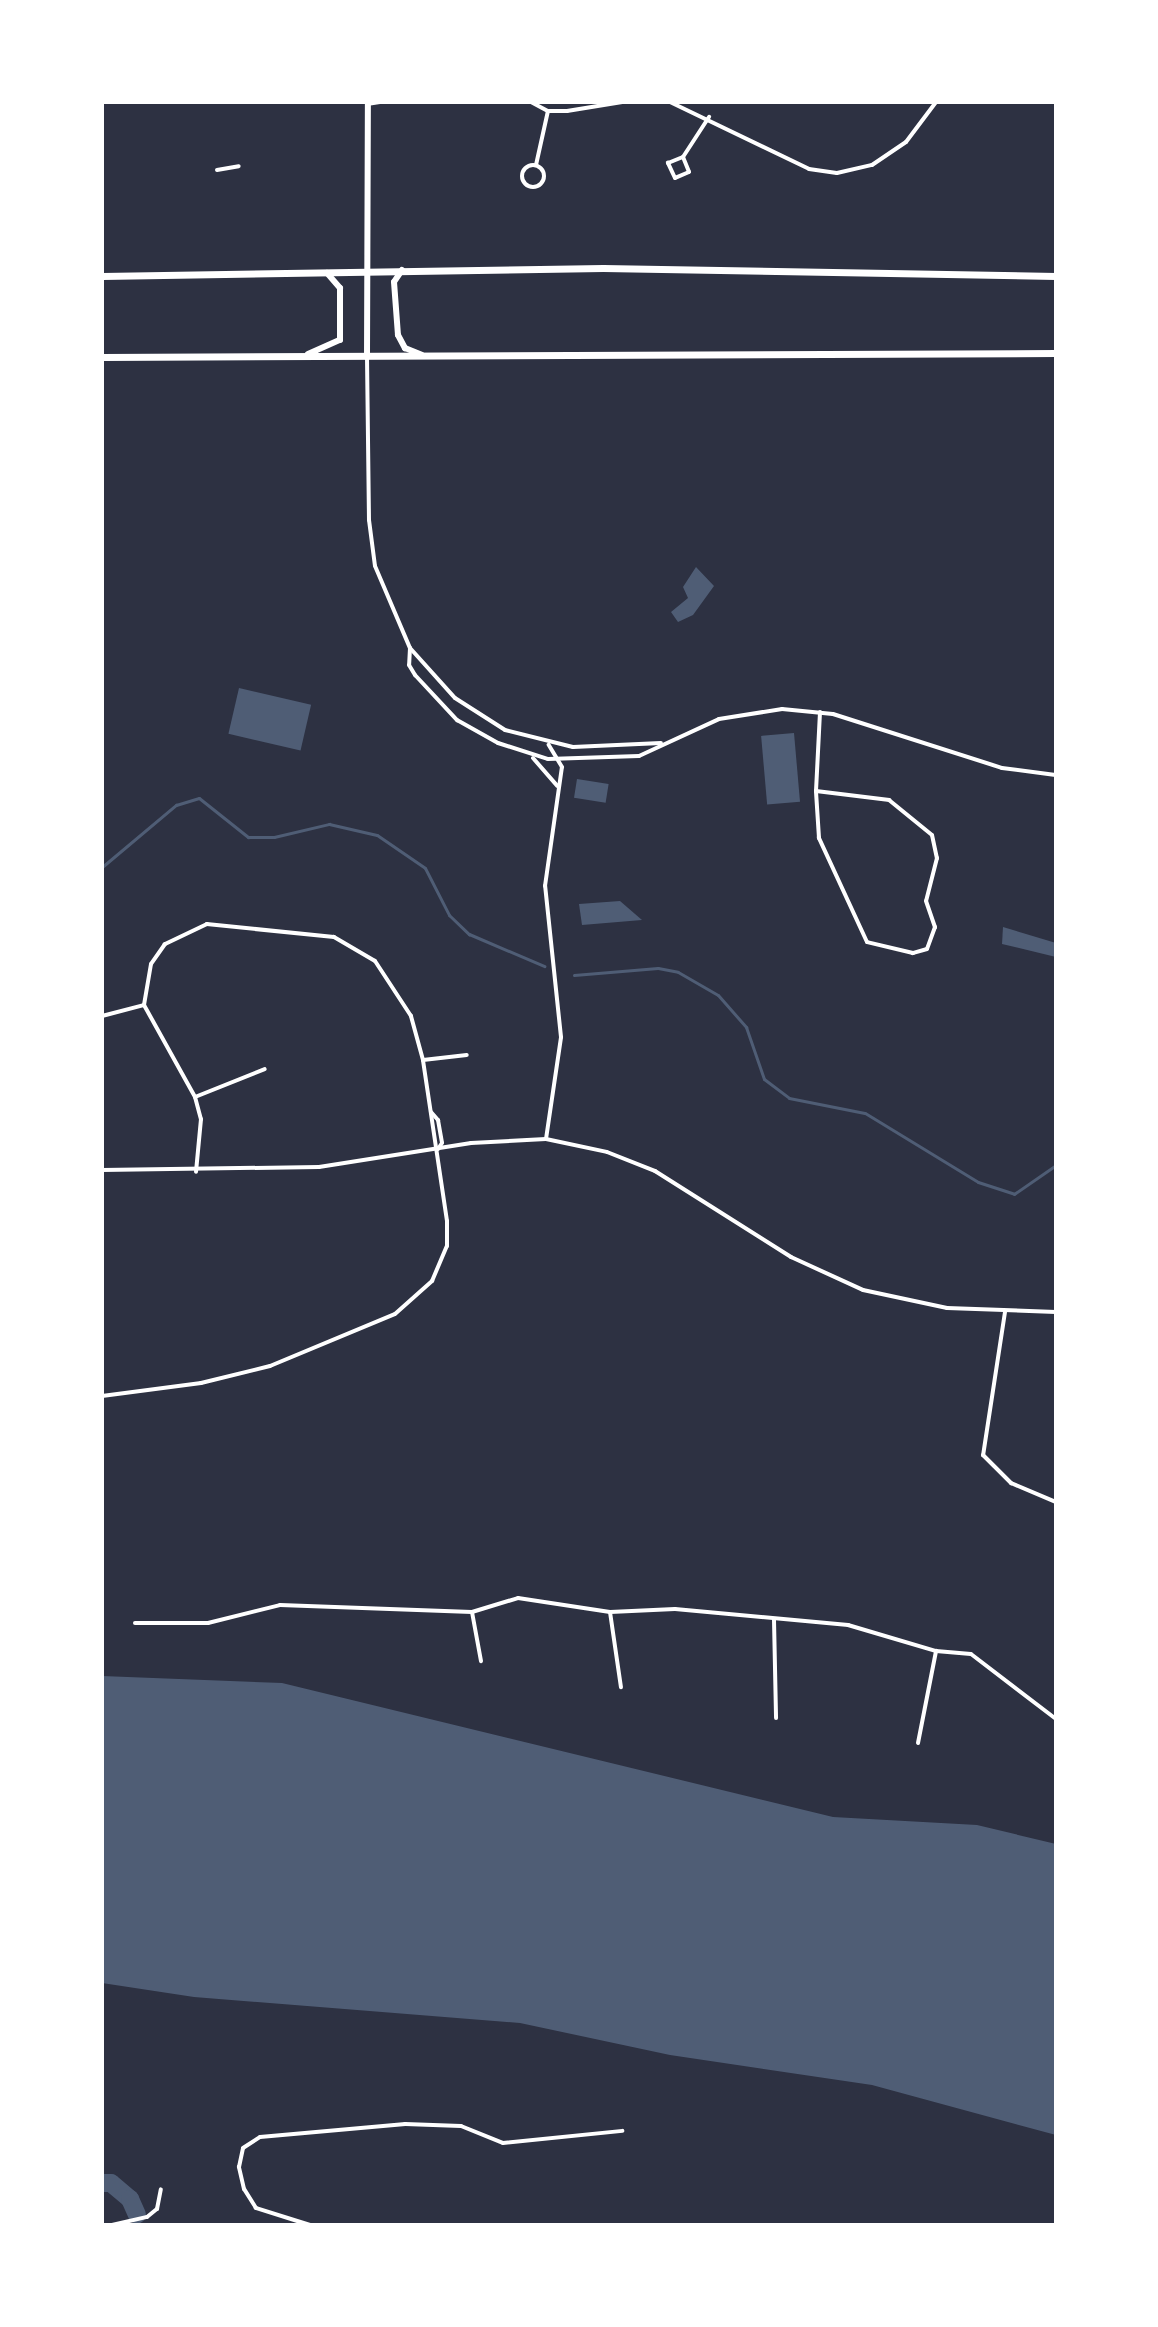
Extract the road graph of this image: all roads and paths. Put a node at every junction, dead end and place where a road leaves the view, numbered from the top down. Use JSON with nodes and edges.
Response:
{"nodes":[{"id":1,"x":380,"y":102,"type":"edge"},
{"id":2,"x":531,"y":102,"type":"edge"},
{"id":3,"x":622,"y":102,"type":"edge"},
{"id":4,"x":670,"y":102,"type":"edge"},
{"id":5,"x":936,"y":102,"type":"edge"},
{"id":6,"x":368,"y":103,"type":"edge"},
{"id":7,"x":548,"y":111,"type":"junction"},
{"id":8,"x":709,"y":117,"type":"junction"},
{"id":9,"x":683,"y":157,"type":"junction"},
{"id":10,"x":536,"y":165,"type":"junction"},
{"id":11,"x":239,"y":166,"type":"dead end"},
{"id":12,"x":217,"y":170,"type":"dead end"},
{"id":13,"x":402,"y":270,"type":"junction"},
{"id":14,"x":326,"y":272,"type":"junction"},
{"id":15,"x":368,"y":273,"type":"junction"},
{"id":16,"x":102,"y":276,"type":"edge"},
{"id":17,"x":1056,"y":276,"type":"edge"},
{"id":18,"x":1056,"y":353,"type":"edge"},
{"id":19,"x":426,"y":356,"type":"junction"},
{"id":20,"x":102,"y":357,"type":"edge"},
{"id":21,"x":297,"y":357,"type":"junction"},
{"id":22,"x":367,"y":357,"type":"junction"},
{"id":23,"x":410,"y":648,"type":"junction"},
{"id":24,"x":820,"y":712,"type":"junction"},
{"id":25,"x":661,"y":743,"type":"junction"},
{"id":26,"x":548,"y":744,"type":"junction"},
{"id":27,"x":530,"y":756,"type":"junction"},
{"id":28,"x":560,"y":760,"type":"junction"},
{"id":29,"x":1056,"y":775,"type":"edge"},
{"id":30,"x":557,"y":786,"type":"junction"},
{"id":31,"x":816,"y":791,"type":"junction"},
{"id":32,"x":144,"y":1005,"type":"junction"},
{"id":33,"x":102,"y":1016,"type":"edge"},
{"id":34,"x":467,"y":1055,"type":"dead end"},
{"id":35,"x":423,"y":1060,"type":"junction"},
{"id":36,"x":265,"y":1069,"type":"dead end"},
{"id":37,"x":195,"y":1097,"type":"junction"},
{"id":38,"x":431,"y":1112,"type":"junction"},
{"id":39,"x":546,"y":1139,"type":"junction"},
{"id":40,"x":438,"y":1150,"type":"junction"},
{"id":41,"x":102,"y":1170,"type":"edge"},
{"id":42,"x":196,"y":1172,"type":"junction"},
{"id":43,"x":1005,"y":1312,"type":"junction"},
{"id":44,"x":1056,"y":1312,"type":"edge"},
{"id":45,"x":102,"y":1396,"type":"edge"},
{"id":46,"x":1056,"y":1502,"type":"edge"},
{"id":47,"x":472,"y":1612,"type":"junction"},
{"id":48,"x":610,"y":1612,"type":"junction"},
{"id":49,"x":774,"y":1620,"type":"junction"},
{"id":50,"x":135,"y":1623,"type":"dead end"},
{"id":51,"x":936,"y":1651,"type":"junction"},
{"id":52,"x":481,"y":1661,"type":"dead end"},
{"id":53,"x":621,"y":1687,"type":"dead end"},
{"id":54,"x":776,"y":1718,"type":"dead end"},
{"id":55,"x":1056,"y":1719,"type":"edge"},
{"id":56,"x":918,"y":1743,"type":"dead end"},
{"id":57,"x":622,"y":2131,"type":"dead end"},
{"id":58,"x":161,"y":2189,"type":"dead end"},
{"id":59,"x":112,"y":2225,"type":"edge"},
{"id":60,"x":310,"y":2225,"type":"edge"}],
"edges":[{"from":1,"to":6,"type":"street"},
{"from":2,"to":7,"type":"street"},
{"from":3,"to":7,"type":"street"},
{"from":4,"to":8,"type":"street"},
{"from":5,"to":8,"type":"street"},
{"from":6,"to":15,"type":"street"},
{"from":7,"to":10,"type":"street"},
{"from":8,"to":9,"type":"street"},
{"from":9,"to":9,"type":"street"},
{"from":10,"to":10,"type":"street"},
{"from":11,"to":12,"type":"street"},
{"from":13,"to":15,"type":"highway"},
{"from":13,"to":17,"type":"highway"},
{"from":13,"to":19,"type":"street"},
{"from":14,"to":15,"type":"highway"},
{"from":14,"to":16,"type":"highway"},
{"from":14,"to":21,"type":"street"},
{"from":15,"to":22,"type":"street"},
{"from":18,"to":19,"type":"highway"},
{"from":19,"to":22,"type":"highway"},
{"from":20,"to":21,"type":"highway"},
{"from":21,"to":22,"type":"highway"},
{"from":22,"to":23,"type":"street"},
{"from":23,"to":26,"type":"street"},
{"from":23,"to":27,"type":"street"},
{"from":24,"to":25,"type":"street"},
{"from":24,"to":29,"type":"street"},
{"from":24,"to":31,"type":"street"},
{"from":25,"to":26,"type":"street"},
{"from":25,"to":28,"type":"street"},
{"from":26,"to":28,"type":"street"},
{"from":27,"to":28,"type":"street"},
{"from":27,"to":30,"type":"street"},
{"from":28,"to":30,"type":"street"},
{"from":30,"to":39,"type":"street"},
{"from":31,"to":31,"type":"street"},
{"from":32,"to":33,"type":"street"},
{"from":32,"to":35,"type":"street"},
{"from":32,"to":37,"type":"street"},
{"from":34,"to":35,"type":"street"},
{"from":35,"to":38,"type":"street"},
{"from":36,"to":37,"type":"street"},
{"from":37,"to":42,"type":"street"},
{"from":38,"to":40,"type":"street"},
{"from":38,"to":40,"type":"street"},
{"from":39,"to":40,"type":"street"},
{"from":39,"to":43,"type":"street"},
{"from":40,"to":42,"type":"street"},
{"from":40,"to":45,"type":"street"},
{"from":41,"to":42,"type":"street"},
{"from":43,"to":44,"type":"street"},
{"from":43,"to":46,"type":"street"},
{"from":47,"to":48,"type":"street"},
{"from":47,"to":50,"type":"street"},
{"from":47,"to":52,"type":"street"},
{"from":48,"to":49,"type":"street"},
{"from":48,"to":53,"type":"street"},
{"from":49,"to":51,"type":"street"},
{"from":49,"to":54,"type":"street"},
{"from":51,"to":55,"type":"street"},
{"from":51,"to":56,"type":"street"},
{"from":57,"to":60,"type":"street"},
{"from":58,"to":59,"type":"street"}]}
